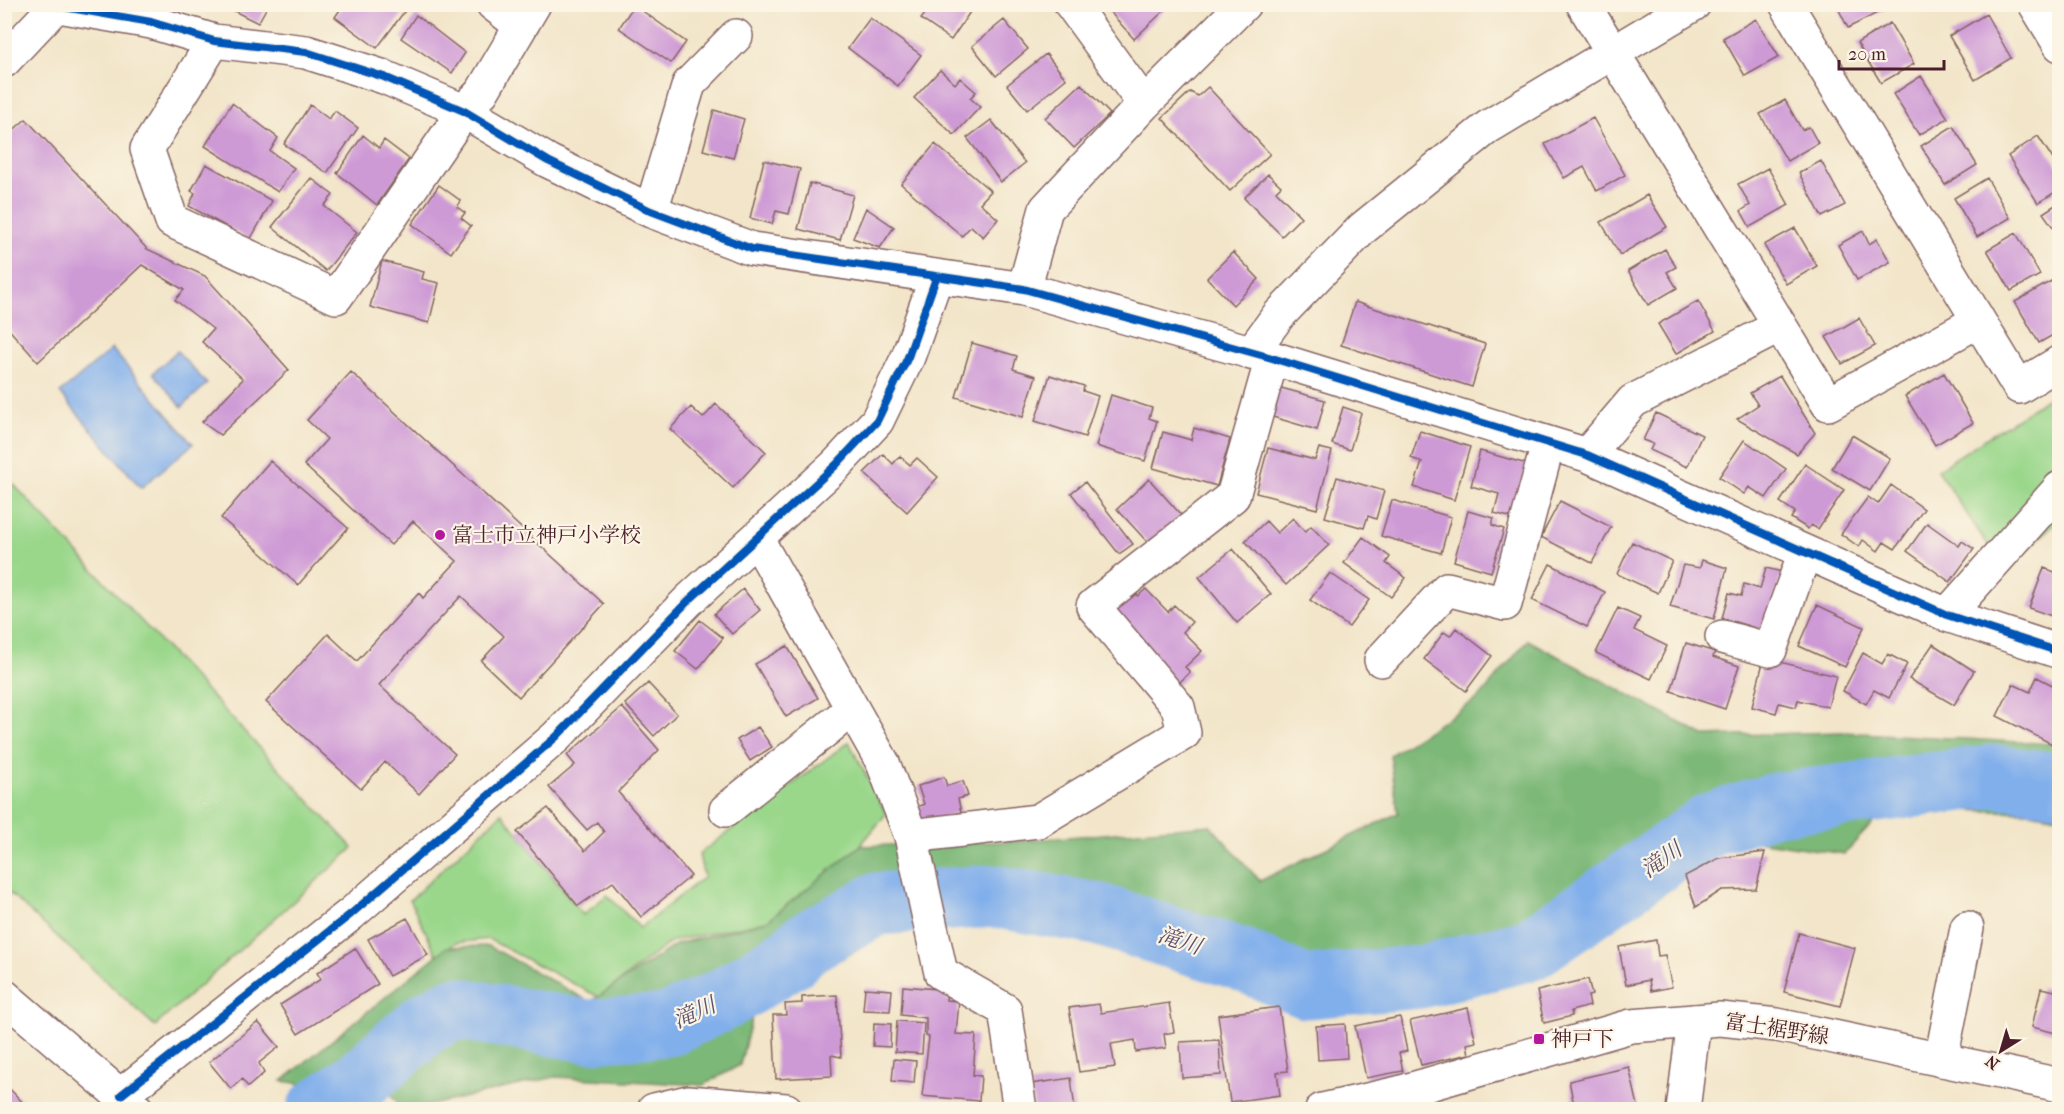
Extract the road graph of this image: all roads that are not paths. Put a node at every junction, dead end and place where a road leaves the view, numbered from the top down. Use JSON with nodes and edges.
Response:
{"nodes":[{"id":1,"x":493,"y":4,"type":"edge"},
{"id":2,"x":1071,"y":4,"type":"edge"},
{"id":3,"x":1244,"y":4,"type":"edge"},
{"id":4,"x":1583,"y":4,"type":"edge"},
{"id":5,"x":1694,"y":4,"type":"edge"},
{"id":6,"x":1786,"y":4,"type":"edge"},
{"id":7,"x":2036,"y":4,"type":"edge"},
{"id":8,"x":50,"y":6,"type":"edge"},
{"id":9,"x":527,"y":15,"type":"edge"},
{"id":10,"x":736,"y":36,"type":"dead end"},
{"id":11,"x":214,"y":41,"type":"junction"},
{"id":12,"x":2060,"y":45,"type":"edge"},
{"id":13,"x":1613,"y":55,"type":"junction"},
{"id":14,"x":4,"y":61,"type":"edge"},
{"id":15,"x":1144,"y":104,"type":"junction"},
{"id":16,"x":464,"y":111,"type":"junction"},
{"id":17,"x":651,"y":211,"type":"junction"},
{"id":18,"x":936,"y":278,"type":"junction"},
{"id":19,"x":1024,"y":289,"type":"junction"},
{"id":20,"x":1978,"y":321,"type":"junction"},
{"id":21,"x":1780,"y":326,"type":"junction"},
{"id":22,"x":1261,"y":355,"type":"junction"},
{"id":23,"x":2060,"y":362,"type":"edge"},
{"id":24,"x":1548,"y":444,"type":"junction"},
{"id":25,"x":1587,"y":455,"type":"junction"},
{"id":26,"x":2060,"y":488,"type":"edge"},
{"id":27,"x":757,"y":539,"type":"junction"},
{"id":28,"x":1805,"y":552,"type":"junction"},
{"id":29,"x":1947,"y":615,"type":"junction"},
{"id":30,"x":1722,"y":637,"type":"dead end"},
{"id":31,"x":2060,"y":652,"type":"edge"},
{"id":32,"x":1382,"y":660,"type":"dead end"},
{"id":33,"x":852,"y":709,"type":"junction"},
{"id":34,"x":726,"y":810,"type":"dead end"},
{"id":35,"x":911,"y":836,"type":"junction"},
{"id":36,"x":1967,"y":928,"type":"dead end"},
{"id":37,"x":4,"y":996,"type":"edge"},
{"id":38,"x":1694,"y":1021,"type":"junction"},
{"id":39,"x":1941,"y":1060,"type":"junction"},
{"id":40,"x":2060,"y":1085,"type":"edge"},
{"id":41,"x":129,"y":1102,"type":"edge"},
{"id":42,"x":654,"y":1110,"type":"edge"},
{"id":43,"x":786,"y":1110,"type":"edge"},
{"id":44,"x":1020,"y":1110,"type":"edge"},
{"id":45,"x":1322,"y":1110,"type":"edge"},
{"id":46,"x":1683,"y":1110,"type":"edge"}],
"edges":[{"from":1,"to":9,"type":"street"},
{"from":2,"to":15,"type":"street"},
{"from":3,"to":15,"type":"street"},
{"from":4,"to":13,"type":"street"},
{"from":5,"to":13,"type":"street"},
{"from":6,"to":20,"type":"street"},
{"from":7,"to":12,"type":"street"},
{"from":8,"to":11,"type":"street"},
{"from":8,"to":14,"type":"street"},
{"from":9,"to":16,"type":"street"},
{"from":10,"to":17,"type":"street"},
{"from":11,"to":16,"type":"street"},
{"from":11,"to":16,"type":"street"},
{"from":13,"to":21,"type":"street"},
{"from":13,"to":22,"type":"street"},
{"from":15,"to":19,"type":"street"},
{"from":16,"to":17,"type":"street"},
{"from":17,"to":18,"type":"street"},
{"from":18,"to":19,"type":"street"},
{"from":18,"to":27,"type":"street"},
{"from":19,"to":22,"type":"street"},
{"from":20,"to":21,"type":"street"},
{"from":20,"to":23,"type":"street"},
{"from":21,"to":25,"type":"street"},
{"from":22,"to":24,"type":"street"},
{"from":22,"to":35,"type":"street"},
{"from":24,"to":25,"type":"street"},
{"from":24,"to":32,"type":"street"},
{"from":25,"to":28,"type":"street"},
{"from":26,"to":29,"type":"street"},
{"from":27,"to":33,"type":"street"},
{"from":27,"to":41,"type":"street"},
{"from":28,"to":29,"type":"street"},
{"from":28,"to":30,"type":"street"},
{"from":29,"to":31,"type":"street"},
{"from":33,"to":34,"type":"street"},
{"from":33,"to":35,"type":"street"},
{"from":35,"to":44,"type":"street"},
{"from":36,"to":39,"type":"street"},
{"from":37,"to":41,"type":"street"},
{"from":38,"to":39,"type":"street","name":"富士裾野線"},
{"from":38,"to":45,"type":"street","name":"富士裾野線"},
{"from":38,"to":46,"type":"street"},
{"from":39,"to":40,"type":"street","name":"富士裾野線"},
{"from":42,"to":43,"type":"street"}]}
